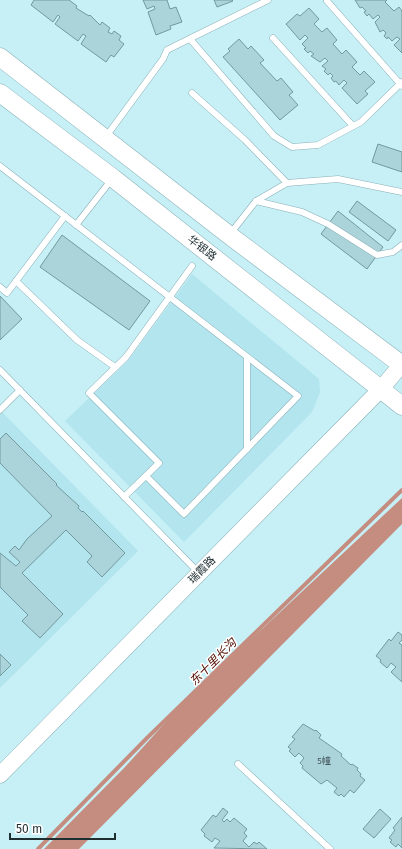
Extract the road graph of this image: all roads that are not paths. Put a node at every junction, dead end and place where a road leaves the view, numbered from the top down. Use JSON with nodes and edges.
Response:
{"nodes":[{"id":1,"x":268,"y":0,"type":"edge"},
{"id":2,"x":327,"y":1,"type":"edge"},
{"id":3,"x":273,"y":38,"type":"dead end"},
{"id":4,"x":190,"y":39,"type":"junction"},
{"id":5,"x":0,"y":57,"type":"edge"},
{"id":6,"x":401,"y":84,"type":"edge"},
{"id":7,"x":0,"y":93,"type":"edge"},
{"id":8,"x":192,"y":93,"type":"dead end"},
{"id":9,"x":353,"y":126,"type":"junction"},
{"id":10,"x":105,"y":138,"type":"junction"},
{"id":11,"x":2,"y":168,"type":"edge"},
{"id":12,"x":0,"y":175,"type":"edge"},
{"id":13,"x":113,"y":178,"type":"junction"},
{"id":14,"x":286,"y":183,"type":"junction"},
{"id":15,"x":402,"y":192,"type":"edge"},
{"id":16,"x":256,"y":202,"type":"junction"},
{"id":17,"x":65,"y":216,"type":"junction"},
{"id":18,"x":76,"y":225,"type":"junction"},
{"id":19,"x":229,"y":235,"type":"junction"},
{"id":20,"x":402,"y":245,"type":"edge"},
{"id":21,"x":192,"y":266,"type":"dead end"},
{"id":22,"x":16,"y":281,"type":"junction"},
{"id":23,"x":0,"y":287,"type":"edge"},
{"id":24,"x":170,"y":297,"type":"junction"},
{"id":25,"x":247,"y":357,"type":"junction"},
{"id":26,"x":402,"y":365,"type":"edge"},
{"id":27,"x":115,"y":367,"type":"junction"},
{"id":28,"x":0,"y":370,"type":"edge"},
{"id":29,"x":20,"y":390,"type":"junction"},
{"id":30,"x":380,"y":390,"type":"junction"},
{"id":31,"x":402,"y":406,"type":"edge"},
{"id":32,"x":0,"y":410,"type":"edge"},
{"id":33,"x":247,"y":449,"type":"junction"},
{"id":34,"x":146,"y":476,"type":"junction"},
{"id":35,"x":124,"y":497,"type":"junction"},
{"id":36,"x":199,"y":573,"type":"junction"},
{"id":37,"x":238,"y":764,"type":"dead end"},
{"id":38,"x":0,"y":775,"type":"edge"},
{"id":39,"x":330,"y":849,"type":"edge"}],
"edges":[{"from":1,"to":4,"type":"lane"},
{"from":2,"to":6,"type":"lane"},
{"from":3,"to":9,"type":"lane"},
{"from":4,"to":9,"type":"lane"},
{"from":4,"to":10,"type":"lane"},
{"from":5,"to":10,"type":"main road"},
{"from":6,"to":9,"type":"lane"},
{"from":7,"to":13,"type":"main road","name":"华银路"},
{"from":8,"to":14,"type":"lane"},
{"from":10,"to":19,"type":"main road"},
{"from":11,"to":12,"type":"lane"},
{"from":11,"to":17,"type":"lane"},
{"from":13,"to":18,"type":"lane"},
{"from":13,"to":30,"type":"main road","name":"华银路"},
{"from":14,"to":15,"type":"lane"},
{"from":14,"to":16,"type":"lane"},
{"from":16,"to":19,"type":"lane"},
{"from":16,"to":20,"type":"lane"},
{"from":17,"to":18,"type":"lane"},
{"from":17,"to":22,"type":"lane"},
{"from":18,"to":24,"type":"lane"},
{"from":19,"to":26,"type":"main road"},
{"from":21,"to":24,"type":"lane"},
{"from":22,"to":23,"type":"lane"},
{"from":22,"to":27,"type":"lane"},
{"from":24,"to":25,"type":"lane"},
{"from":24,"to":27,"type":"lane"},
{"from":25,"to":33,"type":"lane"},
{"from":25,"to":33,"type":"lane"},
{"from":26,"to":30,"type":"street","name":"瑞霞路"},
{"from":27,"to":34,"type":"lane"},
{"from":28,"to":29,"type":"lane"},
{"from":29,"to":32,"type":"lane"},
{"from":29,"to":35,"type":"lane"},
{"from":30,"to":31,"type":"main road","name":"华银路"},
{"from":30,"to":36,"type":"street","name":"瑞霞路"},
{"from":33,"to":34,"type":"lane"},
{"from":34,"to":35,"type":"lane"},
{"from":35,"to":36,"type":"lane"},
{"from":36,"to":38,"type":"street","name":"瑞霞路"},
{"from":37,"to":39,"type":"lane"}]}
